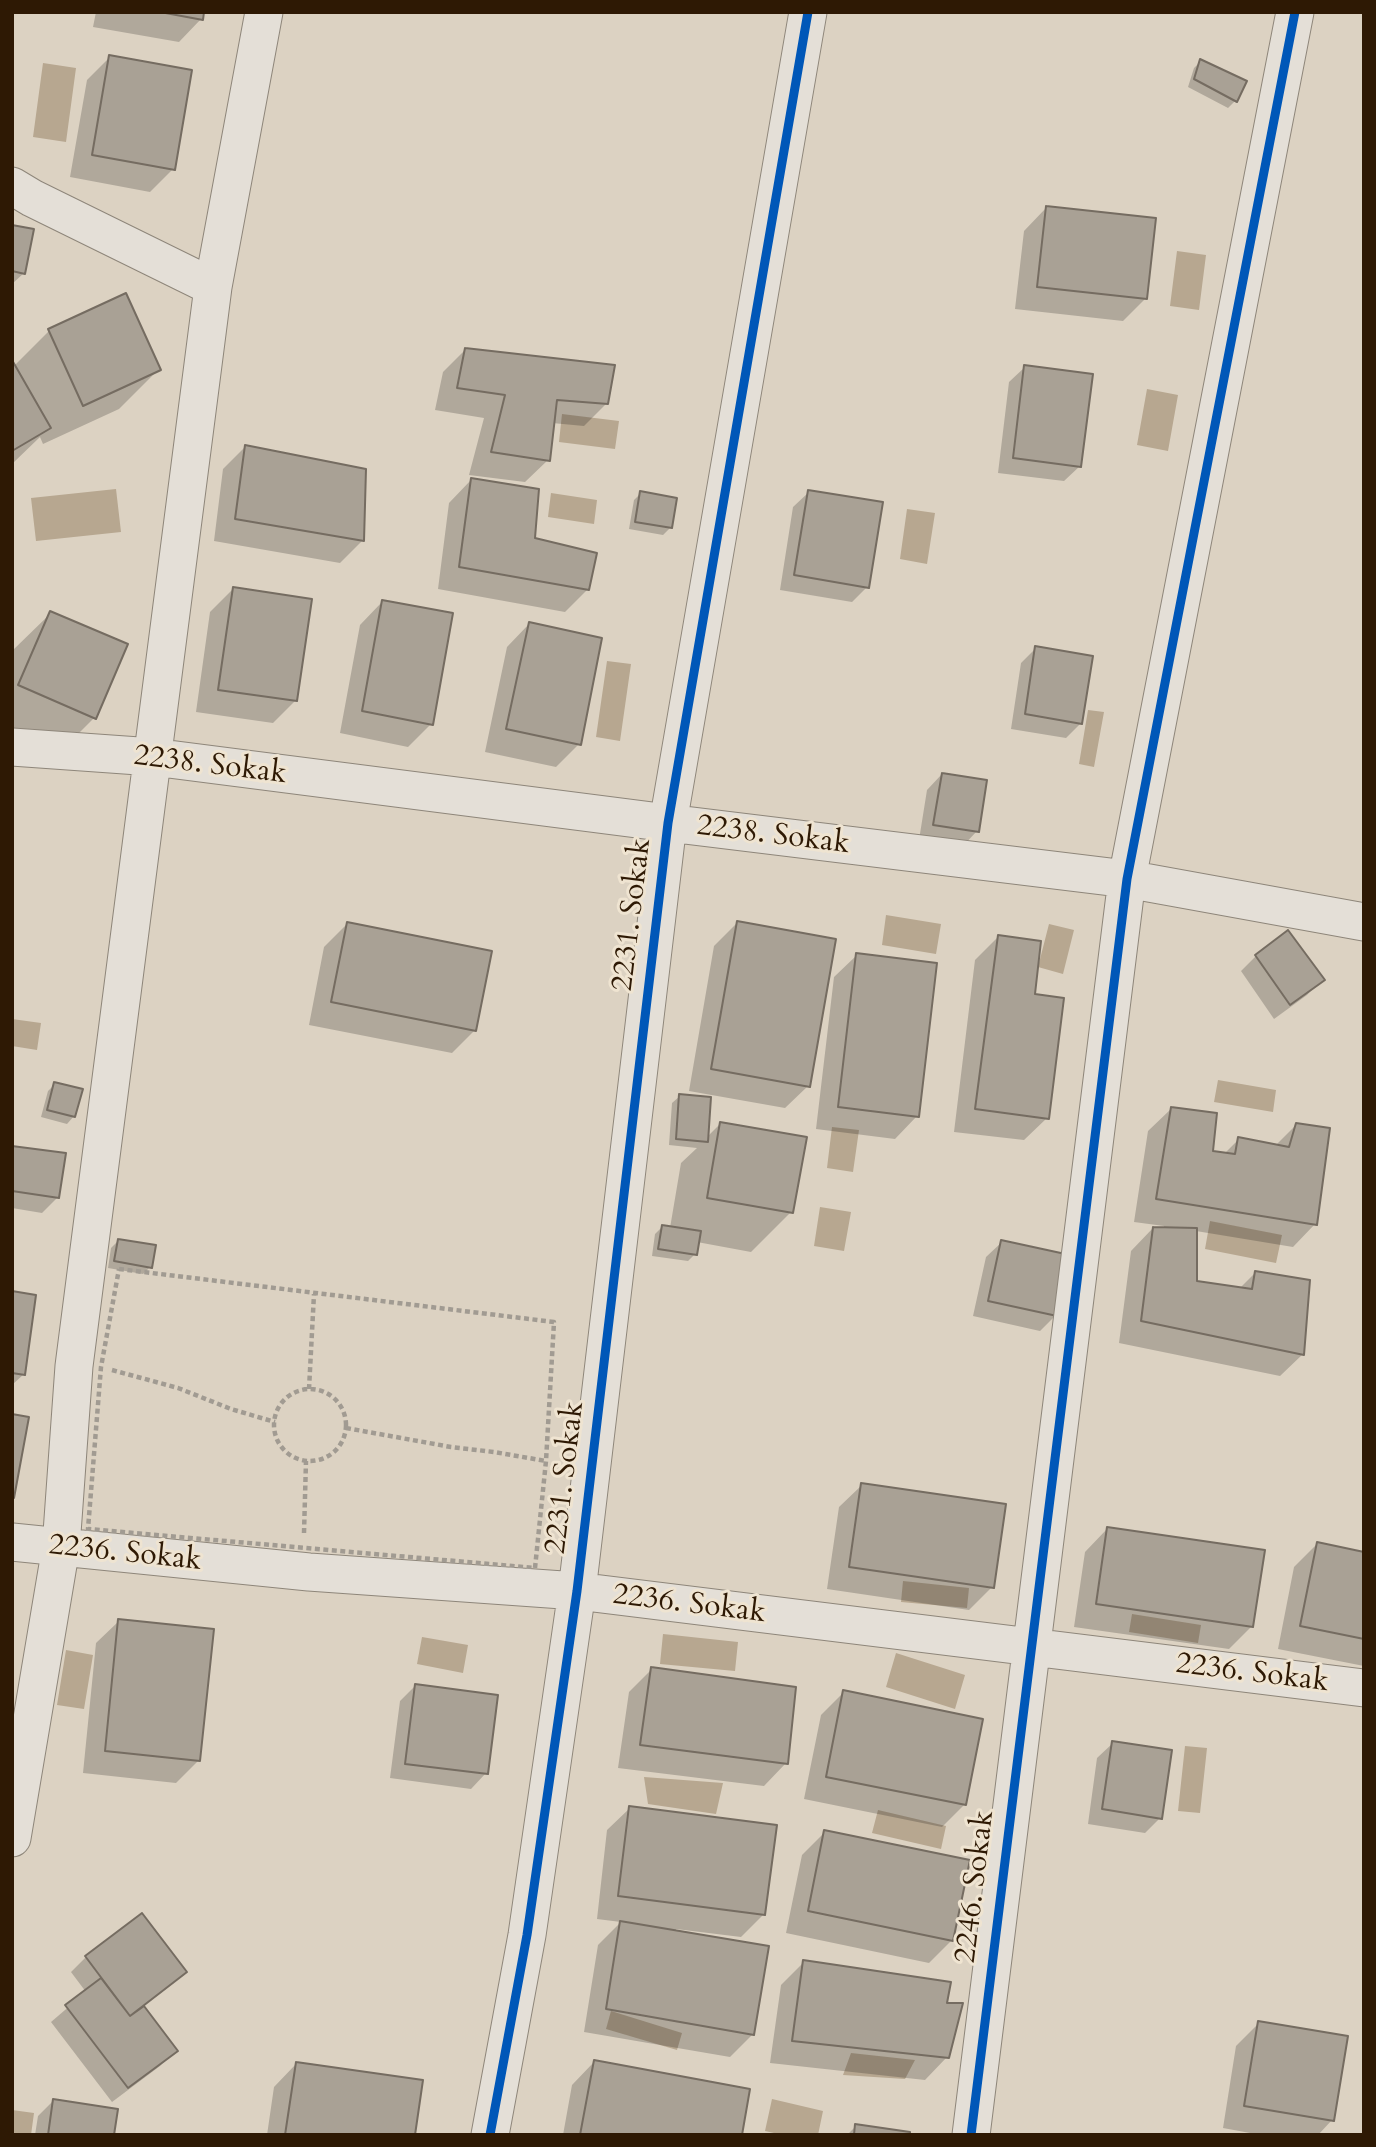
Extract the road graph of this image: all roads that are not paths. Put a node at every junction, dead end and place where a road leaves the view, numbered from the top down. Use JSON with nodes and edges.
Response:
{"nodes":[{"id":1,"x":264,"y":12,"type":"edge"},
{"id":2,"x":808,"y":12,"type":"edge"},
{"id":3,"x":1296,"y":12,"type":"edge"},
{"id":4,"x":12,"y":186,"type":"edge"},
{"id":5,"x":214,"y":287,"type":"junction"},
{"id":6,"x":12,"y":747,"type":"edge"},
{"id":7,"x":153,"y":757,"type":"junction"},
{"id":8,"x":668,"y":823,"type":"junction"},
{"id":9,"x":1127,"y":878,"type":"junction"},
{"id":10,"x":1364,"y":922,"type":"edge"},
{"id":11,"x":12,"y":1542,"type":"edge"},
{"id":12,"x":61,"y":1547,"type":"junction"},
{"id":13,"x":577,"y":1591,"type":"junction"},
{"id":14,"x":1030,"y":1646,"type":"junction"},
{"id":15,"x":1364,"y":1688,"type":"edge"},
{"id":16,"x":12,"y":1838,"type":"edge"},
{"id":17,"x":490,"y":2135,"type":"edge"},
{"id":18,"x":971,"y":2135,"type":"edge"}],
"edges":[{"from":1,"to":5,"type":"street"},
{"from":2,"to":8,"type":"street","name":"2231. Sokak"},
{"from":3,"to":9,"type":"street","name":"2246. Sokak"},
{"from":4,"to":5,"type":"street"},
{"from":5,"to":7,"type":"street"},
{"from":6,"to":7,"type":"street","name":"2238. Sokak"},
{"from":7,"to":8,"type":"street","name":"2238. Sokak"},
{"from":7,"to":12,"type":"street"},
{"from":8,"to":9,"type":"street","name":"2238. Sokak"},
{"from":8,"to":13,"type":"street","name":"2231. Sokak"},
{"from":9,"to":10,"type":"street","name":"2238. Sokak"},
{"from":9,"to":14,"type":"street","name":"2246. Sokak"},
{"from":11,"to":12,"type":"street","name":"2236. Sokak"},
{"from":12,"to":13,"type":"street","name":"2236. Sokak"},
{"from":12,"to":16,"type":"street"},
{"from":13,"to":14,"type":"street","name":"2236. Sokak"},
{"from":13,"to":17,"type":"street","name":"2231. Sokak"},
{"from":14,"to":15,"type":"street","name":"2236. Sokak"},
{"from":14,"to":18,"type":"street","name":"2246. Sokak"}]}
